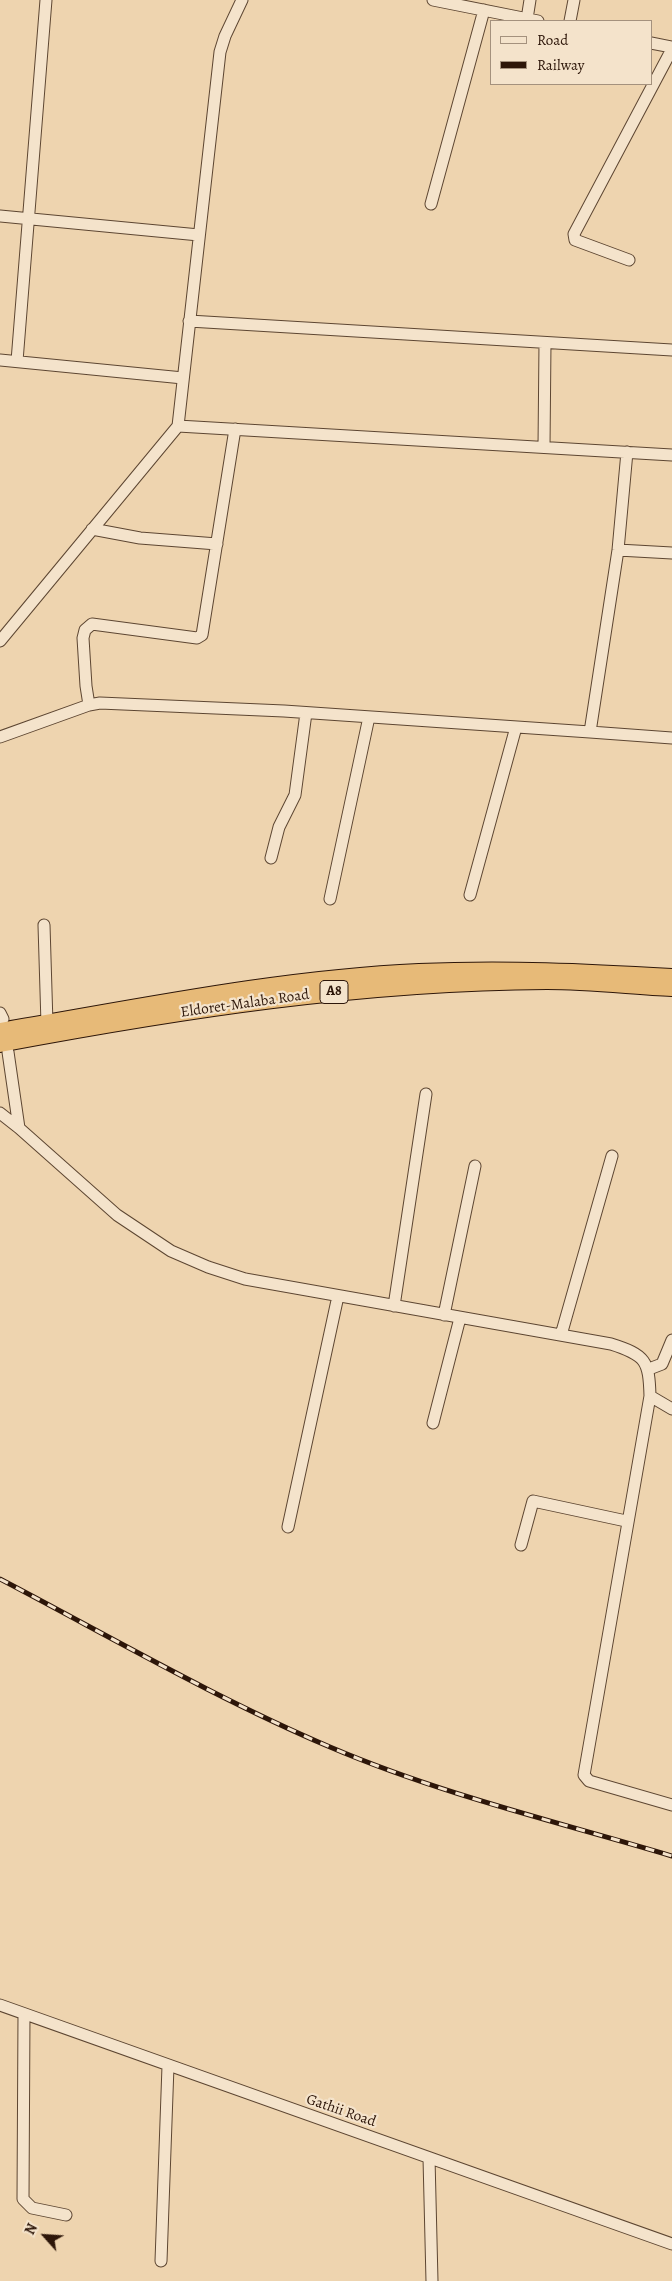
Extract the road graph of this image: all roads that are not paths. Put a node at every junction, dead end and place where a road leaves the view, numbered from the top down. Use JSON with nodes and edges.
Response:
{"nodes":[{"id":1,"x":46,"y":0,"type":"edge"},
{"id":2,"x":242,"y":0,"type":"edge"},
{"id":3,"x":434,"y":0,"type":"edge"},
{"id":4,"x":530,"y":0,"type":"edge"},
{"id":5,"x":574,"y":0,"type":"edge"},
{"id":6,"x":484,"y":10,"type":"junction"},
{"id":7,"x":532,"y":20,"type":"edge"},
{"id":8,"x":570,"y":20,"type":"edge"},
{"id":9,"x":652,"y":43,"type":"edge"},
{"id":10,"x":672,"y":48,"type":"edge"},
{"id":11,"x":430,"y":204,"type":"dead end"},
{"id":12,"x":0,"y":216,"type":"edge"},
{"id":13,"x":28,"y":218,"type":"junction"},
{"id":14,"x":199,"y":235,"type":"junction"},
{"id":15,"x":629,"y":260,"type":"dead end"},
{"id":16,"x":189,"y":321,"type":"junction"},
{"id":17,"x":545,"y":343,"type":"junction"},
{"id":18,"x":672,"y":350,"type":"edge"},
{"id":19,"x":0,"y":360,"type":"edge"},
{"id":20,"x":16,"y":361,"type":"junction"},
{"id":21,"x":183,"y":378,"type":"junction"},
{"id":22,"x":178,"y":426,"type":"junction"},
{"id":23,"x":235,"y":429,"type":"junction"},
{"id":24,"x":544,"y":447,"type":"junction"},
{"id":25,"x":627,"y":452,"type":"junction"},
{"id":26,"x":672,"y":455,"type":"edge"},
{"id":27,"x":92,"y":529,"type":"junction"},
{"id":28,"x":217,"y":544,"type":"junction"},
{"id":29,"x":618,"y":550,"type":"junction"},
{"id":30,"x":672,"y":553,"type":"edge"},
{"id":31,"x":0,"y":641,"type":"edge"},
{"id":32,"x":89,"y":705,"type":"junction"},
{"id":33,"x":306,"y":713,"type":"junction"},
{"id":34,"x":369,"y":717,"type":"junction"},
{"id":35,"x":516,"y":727,"type":"junction"},
{"id":36,"x":590,"y":732,"type":"junction"},
{"id":37,"x":0,"y":738,"type":"edge"},
{"id":38,"x":672,"y":738,"type":"edge"},
{"id":39,"x":271,"y":858,"type":"dead end"},
{"id":40,"x":470,"y":895,"type":"dead end"},
{"id":41,"x":330,"y":899,"type":"dead end"},
{"id":42,"x":44,"y":925,"type":"dead end"},
{"id":43,"x":672,"y":977,"type":"edge"},
{"id":44,"x":672,"y":988,"type":"edge"},
{"id":45,"x":1,"y":1021,"type":"edge"},
{"id":46,"x":47,"y":1024,"type":"junction"},
{"id":47,"x":4,"y":1048,"type":"edge"},
{"id":48,"x":426,"y":1094,"type":"dead end"},
{"id":49,"x":0,"y":1113,"type":"edge"},
{"id":50,"x":19,"y":1128,"type":"junction"},
{"id":51,"x":612,"y":1156,"type":"dead end"},
{"id":52,"x":475,"y":1166,"type":"dead end"},
{"id":53,"x":338,"y":1296,"type":"junction"},
{"id":54,"x":394,"y":1306,"type":"junction"},
{"id":55,"x":444,"y":1315,"type":"junction"},
{"id":56,"x":460,"y":1318,"type":"junction"},
{"id":57,"x":561,"y":1335,"type":"junction"},
{"id":58,"x":672,"y":1340,"type":"edge"},
{"id":59,"x":649,"y":1370,"type":"junction"},
{"id":60,"x":650,"y":1396,"type":"junction"},
{"id":61,"x":672,"y":1410,"type":"edge"},
{"id":62,"x":433,"y":1423,"type":"dead end"},
{"id":63,"x":626,"y":1521,"type":"junction"},
{"id":64,"x":288,"y":1527,"type":"dead end"},
{"id":65,"x":521,"y":1545,"type":"dead end"},
{"id":66,"x":672,"y":1805,"type":"edge"},
{"id":67,"x":0,"y":2005,"type":"edge"},
{"id":68,"x":24,"y":2014,"type":"junction"},
{"id":69,"x":168,"y":2066,"type":"junction"},
{"id":70,"x":429,"y":2158,"type":"junction"},
{"id":71,"x":66,"y":2215,"type":"dead end"},
{"id":72,"x":672,"y":2244,"type":"edge"},
{"id":73,"x":161,"y":2262,"type":"dead end"},
{"id":74,"x":432,"y":2281,"type":"edge"}],
"edges":[{"from":1,"to":13,"type":"street"},
{"from":2,"to":14,"type":"street"},
{"from":3,"to":6,"type":"street"},
{"from":4,"to":7,"type":"street"},
{"from":5,"to":8,"type":"street"},
{"from":6,"to":7,"type":"street"},
{"from":6,"to":11,"type":"street"},
{"from":9,"to":10,"type":"street"},
{"from":10,"to":15,"type":"street"},
{"from":12,"to":13,"type":"street"},
{"from":13,"to":14,"type":"street"},
{"from":13,"to":20,"type":"street"},
{"from":14,"to":16,"type":"street"},
{"from":16,"to":17,"type":"street"},
{"from":16,"to":21,"type":"street"},
{"from":17,"to":18,"type":"street"},
{"from":17,"to":24,"type":"street"},
{"from":19,"to":20,"type":"street"},
{"from":20,"to":21,"type":"street"},
{"from":21,"to":22,"type":"street"},
{"from":22,"to":23,"type":"street"},
{"from":22,"to":27,"type":"street"},
{"from":23,"to":24,"type":"street"},
{"from":23,"to":28,"type":"street"},
{"from":24,"to":25,"type":"street"},
{"from":25,"to":26,"type":"street"},
{"from":25,"to":29,"type":"street"},
{"from":27,"to":28,"type":"street"},
{"from":27,"to":31,"type":"street"},
{"from":28,"to":32,"type":"street"},
{"from":29,"to":30,"type":"street"},
{"from":29,"to":36,"type":"street"},
{"from":32,"to":33,"type":"street"},
{"from":32,"to":37,"type":"street"},
{"from":33,"to":34,"type":"street"},
{"from":33,"to":39,"type":"street"},
{"from":34,"to":35,"type":"street"},
{"from":34,"to":41,"type":"street"},
{"from":35,"to":36,"type":"street"},
{"from":35,"to":40,"type":"street"},
{"from":36,"to":38,"type":"street"},
{"from":42,"to":46,"type":"street"},
{"from":43,"to":46,"type":"highway","name":"Eldoret-Malaba Road","number":"A8"},
{"from":44,"to":47,"type":"highway","name":"Eldoret-Malaba Road","number":"A8"},
{"from":45,"to":46,"type":"highway","name":"Eldoret-Malaba Road","number":"A8"},
{"from":47,"to":50,"type":"street"},
{"from":48,"to":54,"type":"street"},
{"from":49,"to":50,"type":"street"},
{"from":50,"to":53,"type":"street"},
{"from":51,"to":57,"type":"street"},
{"from":52,"to":55,"type":"street"},
{"from":53,"to":54,"type":"street"},
{"from":53,"to":64,"type":"street"},
{"from":54,"to":55,"type":"street"},
{"from":55,"to":56,"type":"street"},
{"from":56,"to":57,"type":"street"},
{"from":56,"to":62,"type":"street"},
{"from":57,"to":59,"type":"street"},
{"from":58,"to":59,"type":"street"},
{"from":59,"to":60,"type":"street"},
{"from":60,"to":61,"type":"street"},
{"from":60,"to":63,"type":"street"},
{"from":63,"to":65,"type":"street"},
{"from":63,"to":66,"type":"street"},
{"from":67,"to":68,"type":"street","name":"Gathii Road"},
{"from":68,"to":69,"type":"street","name":"Gathii Road"},
{"from":68,"to":71,"type":"street"},
{"from":69,"to":70,"type":"street","name":"Gathii Road"},
{"from":69,"to":73,"type":"street"},
{"from":70,"to":72,"type":"street","name":"Gathii Road"},
{"from":70,"to":74,"type":"street"}]}
